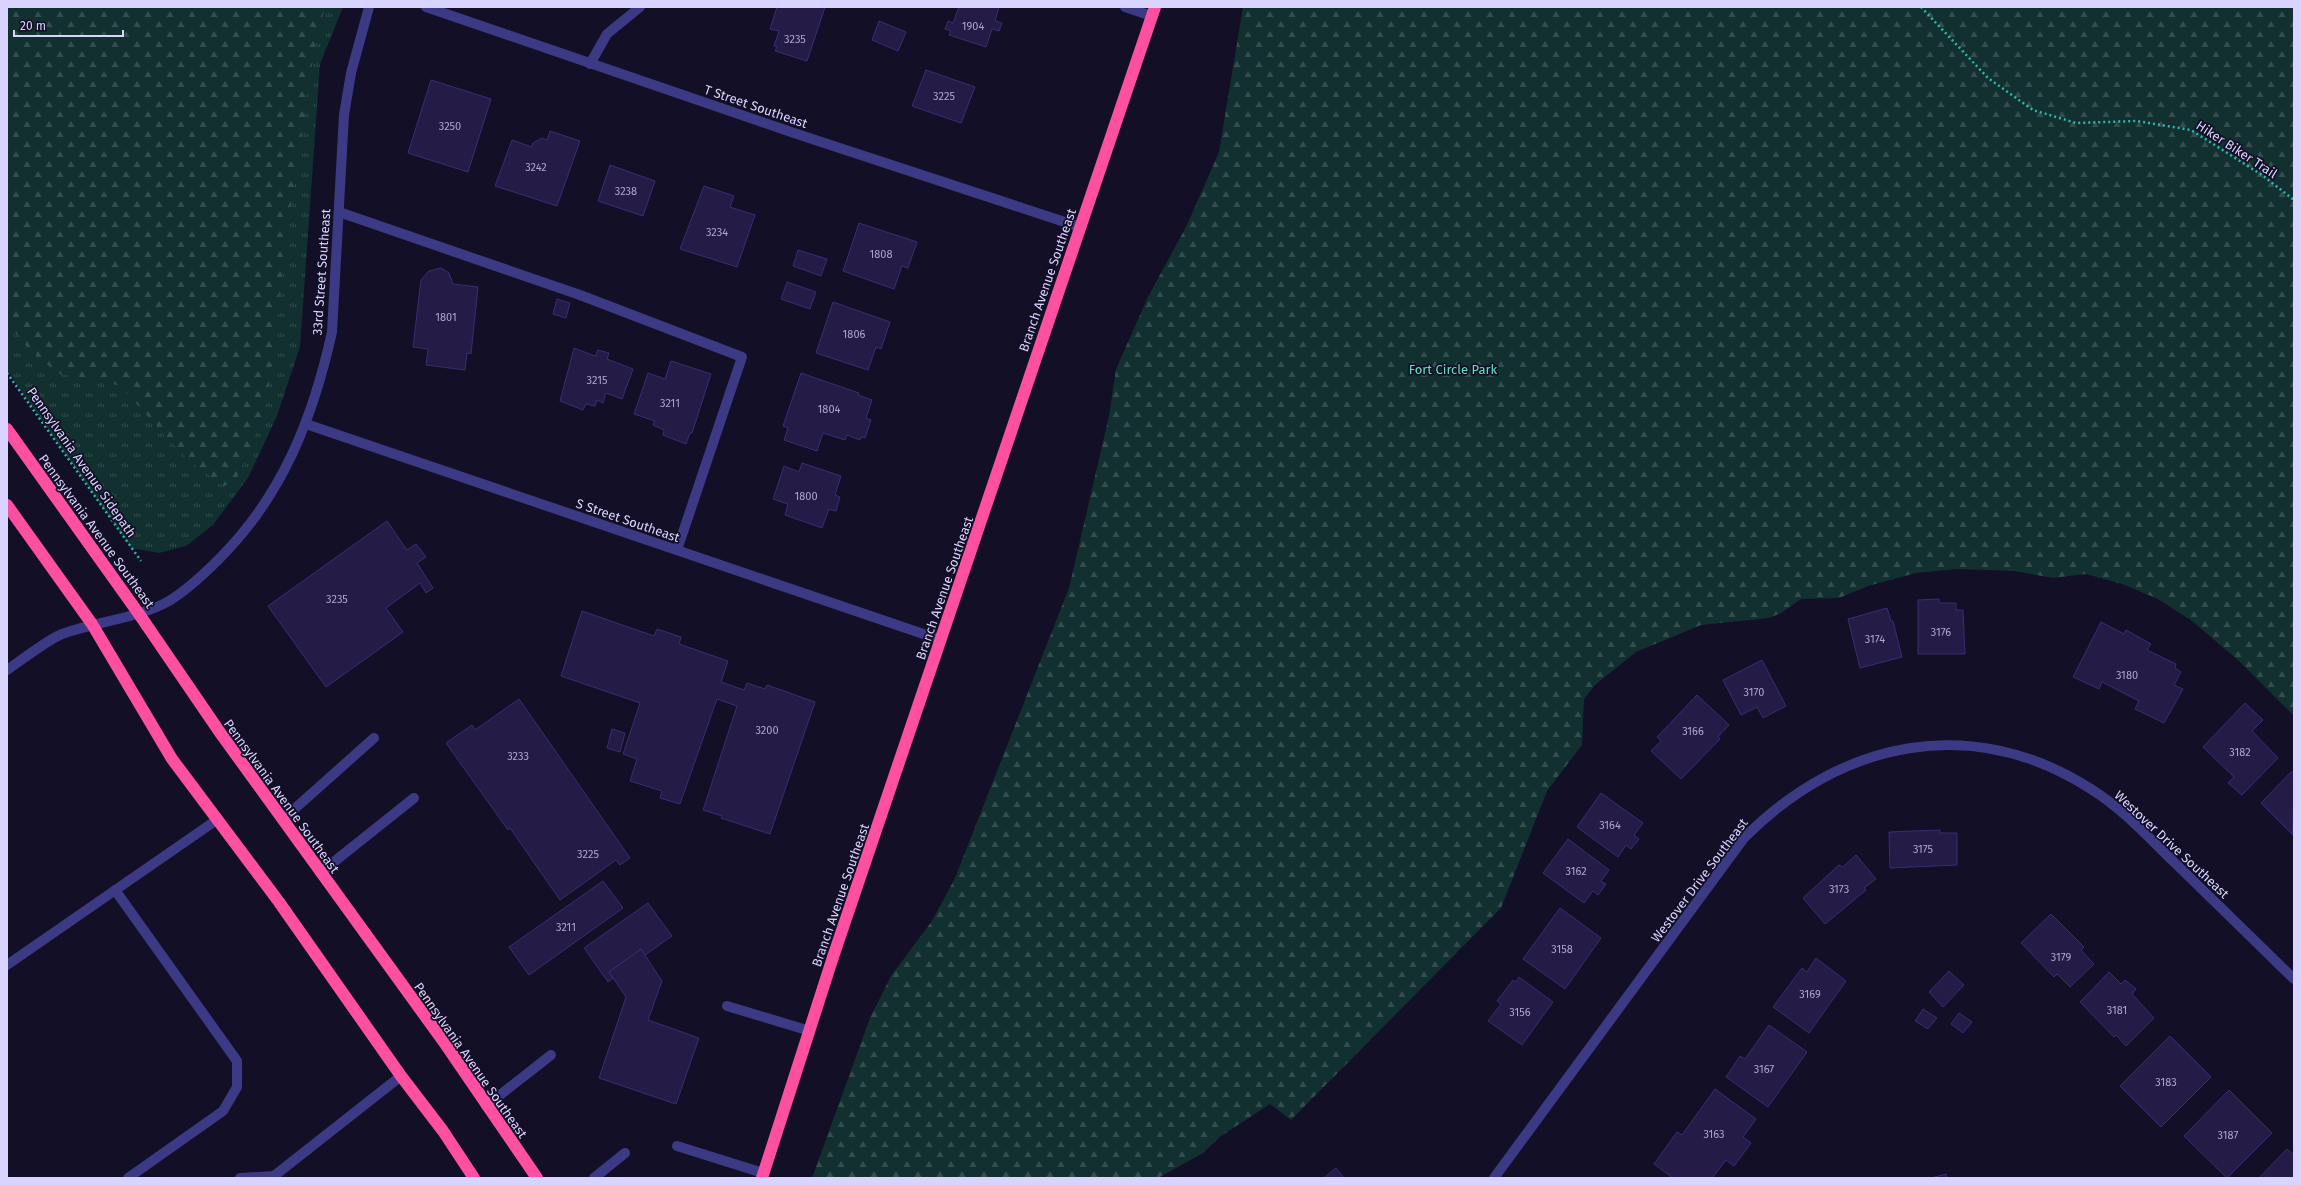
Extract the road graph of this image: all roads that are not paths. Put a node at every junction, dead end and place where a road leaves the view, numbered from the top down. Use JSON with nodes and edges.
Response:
{"nodes":[{"id":1,"x":369,"y":7,"type":"edge"},
{"id":2,"x":426,"y":7,"type":"edge"},
{"id":3,"x":640,"y":7,"type":"edge"},
{"id":4,"x":1125,"y":7,"type":"edge"},
{"id":5,"x":1153,"y":12,"type":"edge"},
{"id":6,"x":590,"y":64,"type":"junction"},
{"id":7,"x":339,"y":212,"type":"junction"},
{"id":8,"x":1080,"y":227,"type":"junction"},
{"id":9,"x":306,"y":424,"type":"junction"},
{"id":10,"x":7,"y":429,"type":"edge"},
{"id":11,"x":7,"y":505,"type":"edge"},
{"id":12,"x":677,"y":550,"type":"junction"},
{"id":13,"x":139,"y":614,"type":"junction"},
{"id":14,"x":92,"y":624,"type":"junction"},
{"id":15,"x":941,"y":640,"type":"junction"},
{"id":16,"x":7,"y":670,"type":"edge"},
{"id":17,"x":374,"y":738,"type":"dead end"},
{"id":18,"x":414,"y":798,"type":"dead end"},
{"id":19,"x":218,"y":819,"type":"junction"},
{"id":20,"x":282,"y":820,"type":"junction"},
{"id":21,"x":320,"y":873,"type":"junction"},
{"id":22,"x":115,"y":890,"type":"junction"},
{"id":23,"x":7,"y":965,"type":"edge"},
{"id":24,"x":2294,"y":979,"type":"edge"},
{"id":25,"x":727,"y":1006,"type":"dead end"},
{"id":26,"x":810,"y":1031,"type":"junction"},
{"id":27,"x":551,"y":1055,"type":"dead end"},
{"id":28,"x":401,"y":1076,"type":"junction"},
{"id":29,"x":486,"y":1106,"type":"junction"},
{"id":30,"x":677,"y":1146,"type":"dead end"},
{"id":31,"x":625,"y":1153,"type":"dead end"},
{"id":32,"x":763,"y":1175,"type":"edge"},
{"id":33,"x":128,"y":1178,"type":"edge"},
{"id":34,"x":240,"y":1178,"type":"edge"},
{"id":35,"x":474,"y":1178,"type":"edge"},
{"id":36,"x":537,"y":1178,"type":"edge"},
{"id":37,"x":594,"y":1178,"type":"edge"},
{"id":38,"x":1494,"y":1178,"type":"edge"}],
"edges":[{"from":1,"to":7,"type":"street","name":"33rd Street Southeast"},
{"from":2,"to":6,"type":"street","name":"T Street Southeast"},
{"from":3,"to":6,"type":"street"},
{"from":4,"to":5,"type":"street"},
{"from":5,"to":8,"type":"highway","name":"Branch Avenue Southeast"},
{"from":6,"to":8,"type":"street","name":"T Street Southeast"},
{"from":7,"to":9,"type":"street","name":"33rd Street Southeast"},
{"from":7,"to":12,"type":"street"},
{"from":8,"to":15,"type":"highway","name":"Branch Avenue Southeast"},
{"from":9,"to":12,"type":"street","name":"S Street Southeast"},
{"from":9,"to":13,"type":"street","name":"33rd Street Southeast"},
{"from":10,"to":13,"type":"highway","name":"Pennsylvania Avenue Southeast"},
{"from":11,"to":14,"type":"highway"},
{"from":12,"to":15,"type":"street","name":"S Street Southeast"},
{"from":13,"to":14,"type":"street","name":"33rd Street Southeast"},
{"from":13,"to":20,"type":"highway","name":"Pennsylvania Avenue Southeast"},
{"from":14,"to":16,"type":"street","name":"33rd Street Southeast"},
{"from":14,"to":19,"type":"highway"},
{"from":15,"to":26,"type":"highway","name":"Branch Avenue Southeast"},
{"from":17,"to":20,"type":"street"},
{"from":18,"to":21,"type":"street"},
{"from":19,"to":22,"type":"street"},
{"from":19,"to":28,"type":"highway"},
{"from":20,"to":21,"type":"highway","name":"Pennsylvania Avenue Southeast"},
{"from":21,"to":29,"type":"highway","name":"Pennsylvania Avenue Southeast"},
{"from":22,"to":23,"type":"street"},
{"from":22,"to":33,"type":"street"},
{"from":24,"to":38,"type":"street","name":"Westover Drive Southeast"},
{"from":25,"to":26,"type":"street"},
{"from":26,"to":32,"type":"highway","name":"Branch Avenue Southeast"},
{"from":27,"to":29,"type":"street"},
{"from":28,"to":34,"type":"street"},
{"from":28,"to":35,"type":"highway"},
{"from":29,"to":36,"type":"highway","name":"Pennsylvania Avenue Southeast"},
{"from":30,"to":32,"type":"street"},
{"from":31,"to":37,"type":"street"}]}
